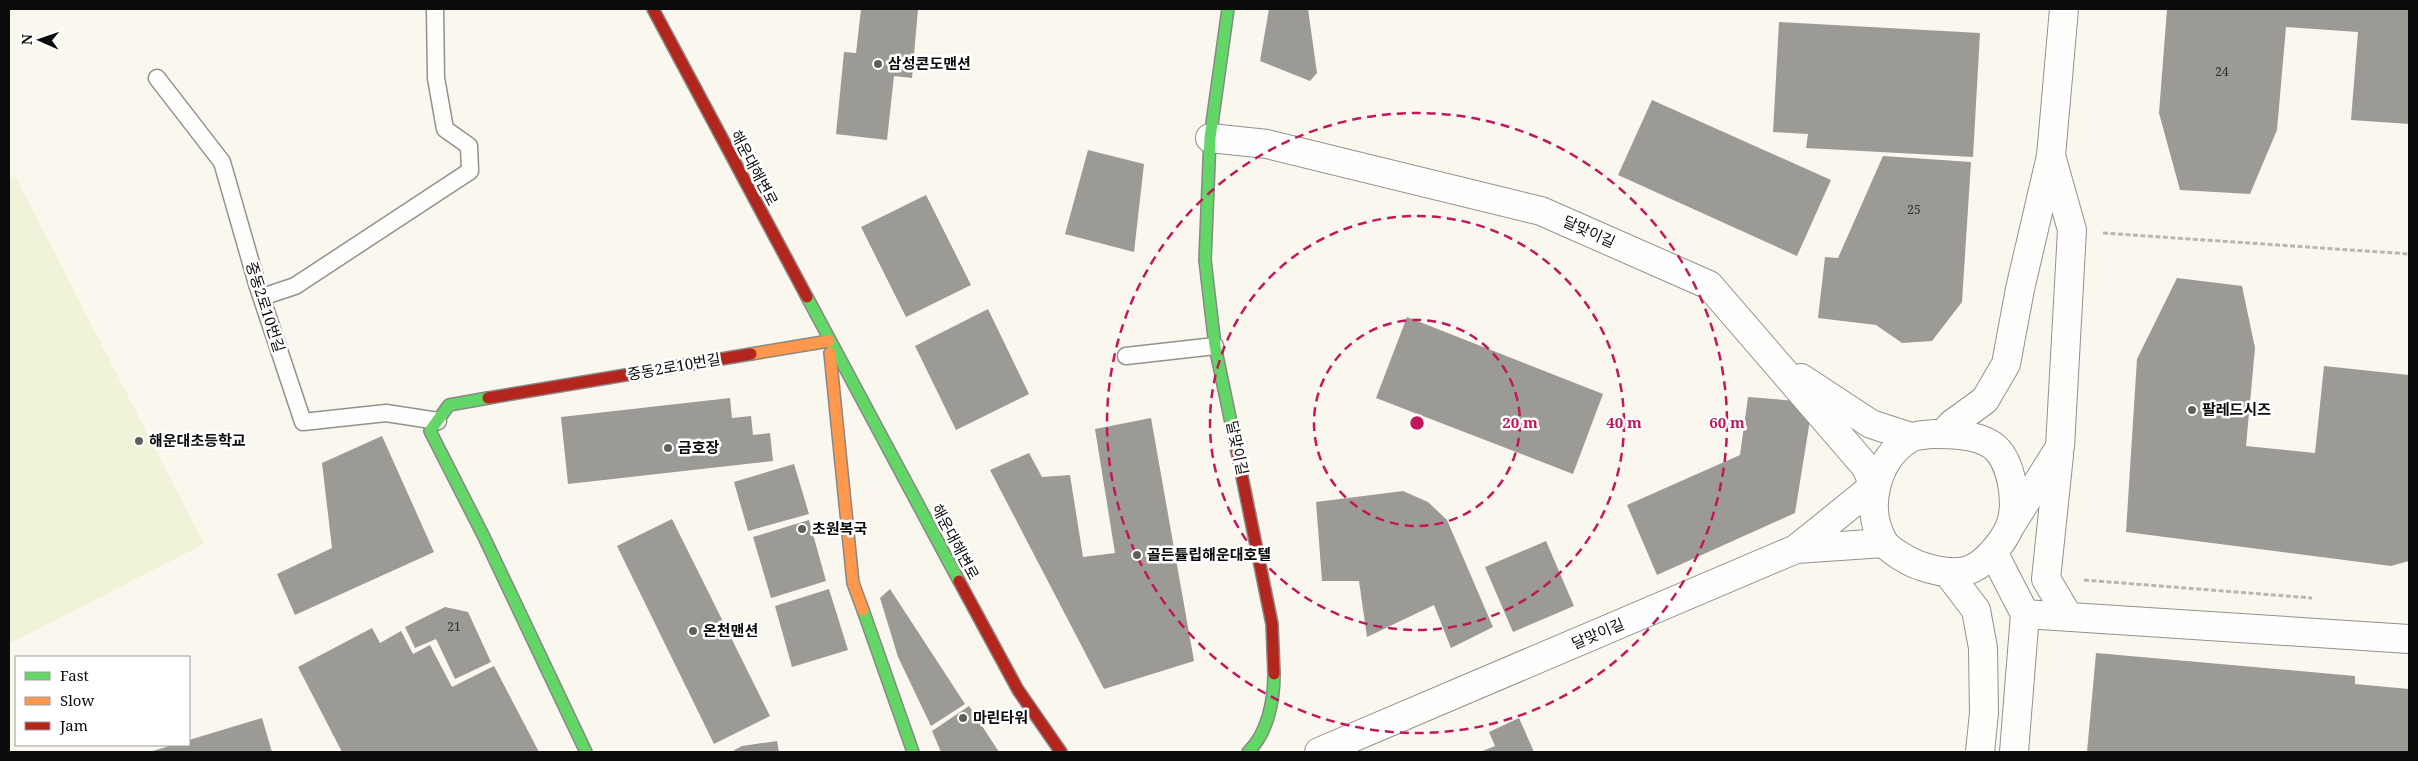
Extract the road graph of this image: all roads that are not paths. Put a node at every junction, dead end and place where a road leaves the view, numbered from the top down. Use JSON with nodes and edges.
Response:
{"nodes":[{"id":1,"x":434,"y":9,"type":"edge"},
{"id":2,"x":653,"y":9,"type":"edge"},
{"id":3,"x":1228,"y":9,"type":"edge"},
{"id":4,"x":2064,"y":9,"type":"edge"},
{"id":5,"x":157,"y":78,"type":"dead end"},
{"id":6,"x":1210,"y":138,"type":"junction"},
{"id":7,"x":2051,"y":156,"type":"junction"},
{"id":8,"x":262,"y":297,"type":"junction"},
{"id":9,"x":829,"y":341,"type":"junction"},
{"id":10,"x":1216,"y":346,"type":"junction"},
{"id":11,"x":1126,"y":356,"type":"dead end"},
{"id":12,"x":1776,"y":363,"type":"junction"},
{"id":13,"x":438,"y":421,"type":"junction"},
{"id":14,"x":1944,"y":434,"type":"junction"},
{"id":15,"x":1911,"y":437,"type":"junction"},
{"id":16,"x":2060,"y":447,"type":"junction"},
{"id":17,"x":1874,"y":486,"type":"junction"},
{"id":18,"x":2011,"y":525,"type":"junction"},
{"id":19,"x":1884,"y":543,"type":"junction"},
{"id":20,"x":1796,"y":550,"type":"junction"},
{"id":21,"x":1993,"y":552,"type":"junction"},
{"id":22,"x":1947,"y":572,"type":"junction"},
{"id":23,"x":2025,"y":614,"type":"junction"},
{"id":24,"x":2068,"y":616,"type":"junction"},
{"id":25,"x":2409,"y":639,"type":"edge"},
{"id":26,"x":586,"y":752,"type":"edge"},
{"id":27,"x":913,"y":752,"type":"edge"},
{"id":28,"x":1061,"y":752,"type":"edge"},
{"id":29,"x":1248,"y":752,"type":"edge"},
{"id":30,"x":1319,"y":752,"type":"edge"},
{"id":31,"x":1980,"y":752,"type":"edge"},
{"id":32,"x":2014,"y":752,"type":"edge"}],
"edges":[{"from":1,"to":8,"type":"lane"},
{"from":2,"to":9,"type":"street","name":"해운대해변로"},
{"from":3,"to":6,"type":"street","name":"달맞이길"},
{"from":4,"to":7,"type":"street"},
{"from":5,"to":8,"type":"lane","name":"중동2로10번길"},
{"from":6,"to":10,"type":"street","name":"달맞이길"},
{"from":6,"to":12,"type":"street","name":"달맞이길"},
{"from":7,"to":14,"type":"street"},
{"from":7,"to":16,"type":"street"},
{"from":8,"to":13,"type":"lane","name":"중동2로10번길"},
{"from":9,"to":13,"type":"street","name":"중동2로10번길"},
{"from":9,"to":27,"type":"street","name":"해운대해변로"},
{"from":9,"to":28,"type":"street","name":"해운대해변로"},
{"from":10,"to":11,"type":"lane"},
{"from":10,"to":29,"type":"street","name":"달맞이길"},
{"from":12,"to":15,"type":"street"},
{"from":12,"to":17,"type":"street","name":"달맞이길"},
{"from":13,"to":26,"type":"street"},
{"from":14,"to":15,"type":"street"},
{"from":14,"to":18,"type":"street"},
{"from":15,"to":17,"type":"street"},
{"from":16,"to":18,"type":"street"},
{"from":16,"to":24,"type":"street"},
{"from":17,"to":19,"type":"street"},
{"from":17,"to":20,"type":"street"},
{"from":18,"to":21,"type":"street"},
{"from":19,"to":20,"type":"street","name":"달맞이길"},
{"from":19,"to":22,"type":"street"},
{"from":20,"to":30,"type":"street","name":"달맞이길"},
{"from":21,"to":22,"type":"street"},
{"from":21,"to":23,"type":"street"},
{"from":22,"to":31,"type":"street"},
{"from":23,"to":24,"type":"street"},
{"from":23,"to":32,"type":"street"},
{"from":24,"to":25,"type":"street"}]}
